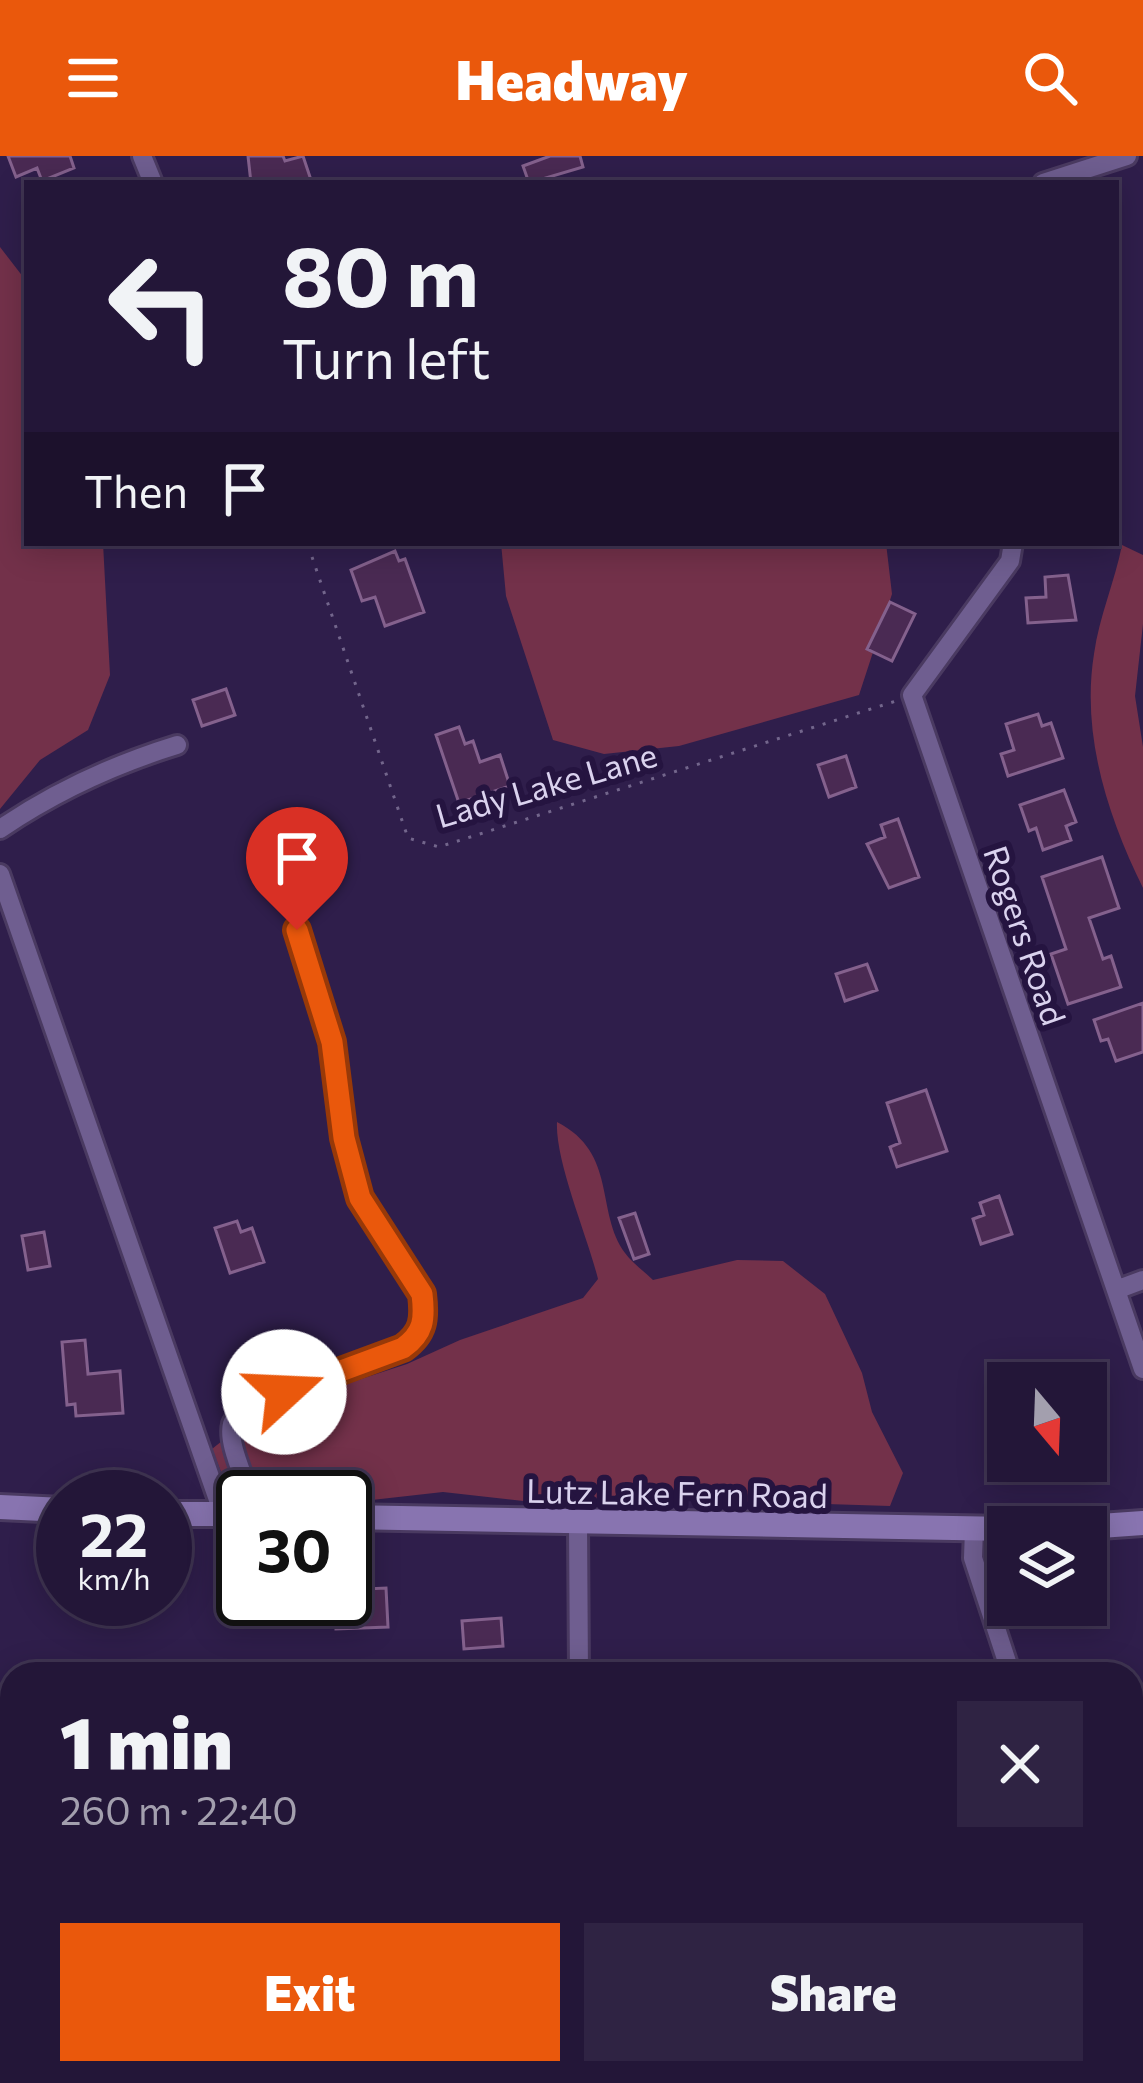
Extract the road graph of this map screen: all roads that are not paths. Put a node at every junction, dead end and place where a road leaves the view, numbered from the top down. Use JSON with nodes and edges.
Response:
{"nodes":[{"id":1,"x":1126,"y":156,"type":"edge"},
{"id":2,"x":1052,"y":180,"type":"edge"},
{"id":3,"x":1012,"y":546,"type":"edge"},
{"id":4,"x":177,"y":745,"type":"dead end"},
{"id":5,"x":0,"y":829,"type":"edge"},
{"id":6,"x":0,"y":874,"type":"edge"},
{"id":7,"x":297,"y":930,"type":"dead end"},
{"id":8,"x":1143,"y":1280,"type":"edge"},
{"id":9,"x":1116,"y":1290,"type":"junction"},
{"id":10,"x":1143,"y":1369,"type":"edge"},
{"id":11,"x":217,"y":1470,"type":"edge"},
{"id":12,"x":242,"y":1470,"type":"edge"},
{"id":13,"x":0,"y":1507,"type":"edge"},
{"id":14,"x":36,"y":1509,"type":"edge"},
{"id":15,"x":372,"y":1518,"type":"edge"},
{"id":16,"x":1143,"y":1523,"type":"edge"},
{"id":17,"x":578,"y":1524,"type":"junction"},
{"id":18,"x":1107,"y":1526,"type":"edge"},
{"id":19,"x":974,"y":1529,"type":"junction"},
{"id":20,"x":987,"y":1529,"type":"edge"},
{"id":21,"x":579,"y":1662,"type":"edge"},
{"id":22,"x":1007,"y":1662,"type":"edge"}],
"edges":[{"from":1,"to":2,"type":"street"},
{"from":3,"to":9,"type":"street","name":"Rogers Road"},
{"from":4,"to":5,"type":"street"},
{"from":6,"to":11,"type":"street"},
{"from":7,"to":12,"type":"street"},
{"from":8,"to":9,"type":"street"},
{"from":9,"to":10,"type":"street","name":"Rogers Road"},
{"from":13,"to":14,"type":"main road"},
{"from":15,"to":17,"type":"main road","name":"Lutz Lake Fern Road"},
{"from":16,"to":18,"type":"main road"},
{"from":17,"to":19,"type":"main road","name":"Lutz Lake Fern Road"},
{"from":17,"to":21,"type":"street"},
{"from":19,"to":20,"type":"main road","name":"Lutz Lake Fern Road"},
{"from":19,"to":22,"type":"street"}]}
